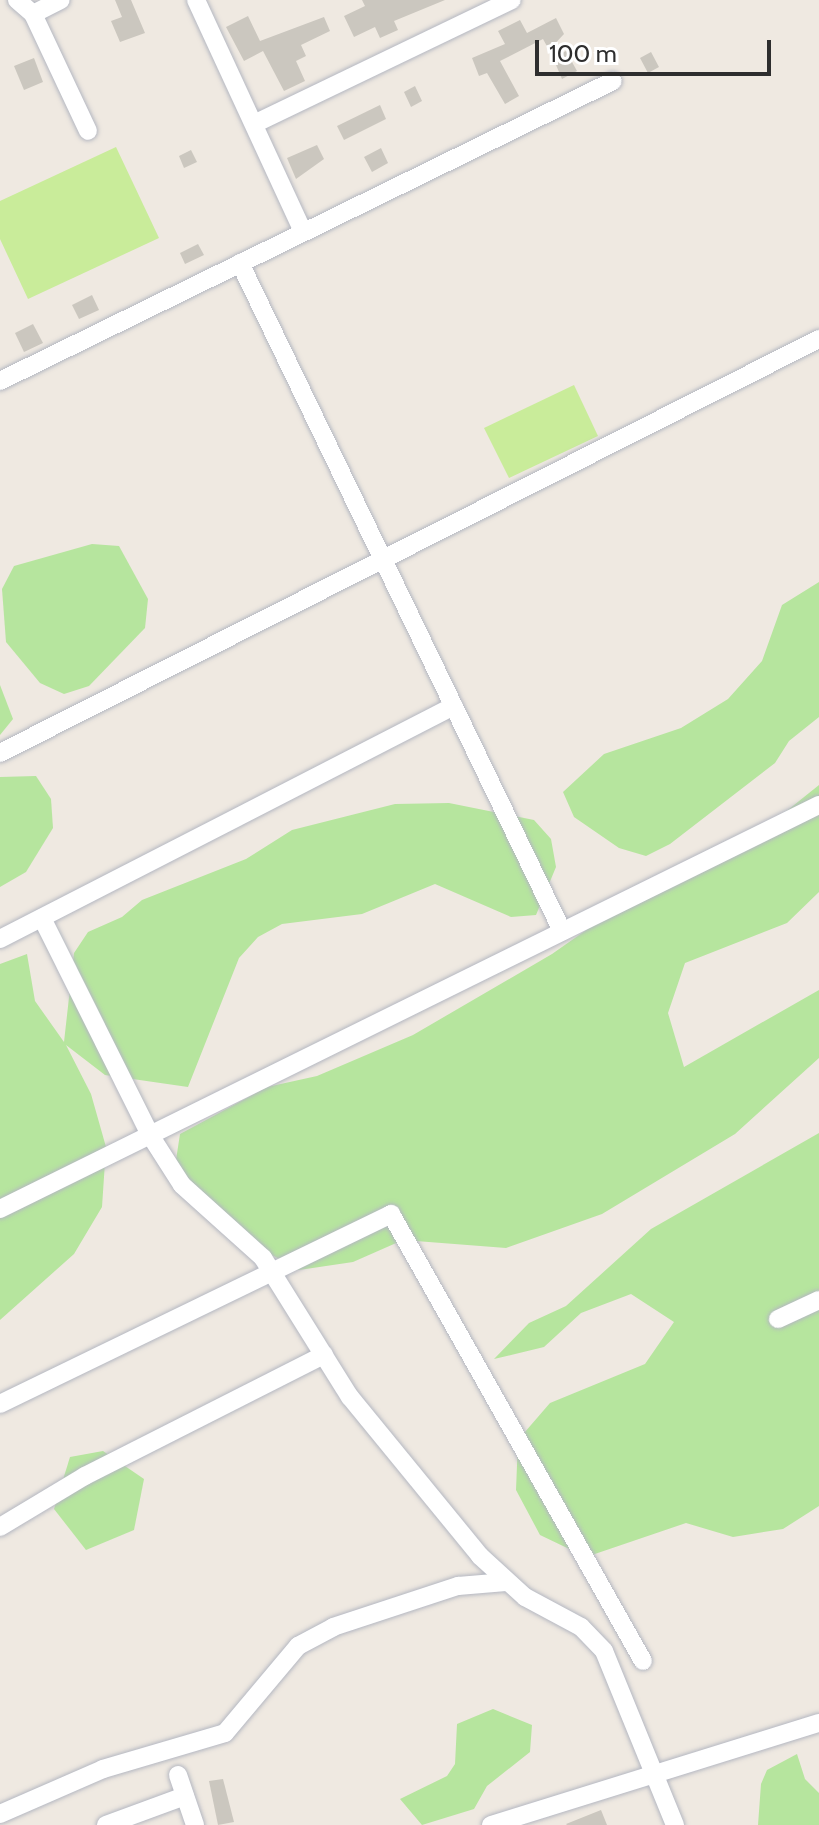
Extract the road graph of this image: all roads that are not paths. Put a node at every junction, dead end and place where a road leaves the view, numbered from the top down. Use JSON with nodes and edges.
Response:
{"nodes":[{"id":1,"x":17,"y":0,"type":"edge"},
{"id":2,"x":61,"y":0,"type":"edge"},
{"id":3,"x":196,"y":0,"type":"edge"},
{"id":4,"x":512,"y":0,"type":"edge"},
{"id":5,"x":33,"y":14,"type":"junction"},
{"id":6,"x":613,"y":81,"type":"dead end"},
{"id":7,"x":254,"y":124,"type":"junction"},
{"id":8,"x":88,"y":131,"type":"dead end"},
{"id":9,"x":303,"y":232,"type":"junction"},
{"id":10,"x":240,"y":263,"type":"junction"},
{"id":11,"x":819,"y":339,"type":"edge"},
{"id":12,"x":0,"y":381,"type":"edge"},
{"id":13,"x":383,"y":560,"type":"junction"},
{"id":14,"x":454,"y":706,"type":"junction"},
{"id":15,"x":0,"y":753,"type":"edge"},
{"id":16,"x":819,"y":805,"type":"edge"},
{"id":17,"x":42,"y":918,"type":"junction"},
{"id":18,"x":562,"y":931,"type":"junction"},
{"id":19,"x":0,"y":939,"type":"edge"},
{"id":20,"x":150,"y":1135,"type":"junction"},
{"id":21,"x":0,"y":1209,"type":"edge"},
{"id":22,"x":273,"y":1273,"type":"junction"},
{"id":23,"x":819,"y":1300,"type":"edge"},
{"id":24,"x":778,"y":1319,"type":"dead end"},
{"id":25,"x":324,"y":1355,"type":"junction"},
{"id":26,"x":0,"y":1404,"type":"edge"},
{"id":27,"x":0,"y":1527,"type":"edge"},
{"id":28,"x":506,"y":1582,"type":"junction"},
{"id":29,"x":643,"y":1661,"type":"dead end"},
{"id":30,"x":819,"y":1723,"type":"edge"},
{"id":31,"x":655,"y":1771,"type":"junction"},
{"id":32,"x":178,"y":1775,"type":"dead end"},
{"id":33,"x":185,"y":1796,"type":"junction"},
{"id":34,"x":0,"y":1814,"type":"edge"},
{"id":35,"x":106,"y":1825,"type":"edge"},
{"id":36,"x":195,"y":1825,"type":"edge"},
{"id":37,"x":491,"y":1825,"type":"edge"},
{"id":38,"x":675,"y":1825,"type":"edge"}],
"edges":[{"from":1,"to":5,"type":"street"},
{"from":2,"to":5,"type":"street"},
{"from":3,"to":7,"type":"street"},
{"from":4,"to":7,"type":"street"},
{"from":5,"to":8,"type":"street"},
{"from":6,"to":9,"type":"street"},
{"from":7,"to":9,"type":"street"},
{"from":9,"to":10,"type":"street"},
{"from":10,"to":12,"type":"street"},
{"from":10,"to":13,"type":"street"},
{"from":11,"to":13,"type":"street"},
{"from":13,"to":14,"type":"street"},
{"from":13,"to":15,"type":"street"},
{"from":14,"to":17,"type":"street"},
{"from":14,"to":18,"type":"street"},
{"from":16,"to":18,"type":"street"},
{"from":17,"to":19,"type":"street"},
{"from":17,"to":20,"type":"street"},
{"from":18,"to":20,"type":"street"},
{"from":20,"to":21,"type":"street"},
{"from":20,"to":22,"type":"street"},
{"from":22,"to":25,"type":"street"},
{"from":22,"to":26,"type":"street"},
{"from":22,"to":29,"type":"street"},
{"from":23,"to":24,"type":"street"},
{"from":25,"to":27,"type":"street"},
{"from":25,"to":28,"type":"street"},
{"from":28,"to":31,"type":"street"},
{"from":28,"to":34,"type":"street"},
{"from":30,"to":31,"type":"street"},
{"from":31,"to":37,"type":"street"},
{"from":31,"to":38,"type":"street"},
{"from":32,"to":33,"type":"street"},
{"from":33,"to":35,"type":"street"},
{"from":33,"to":36,"type":"street"}]}
